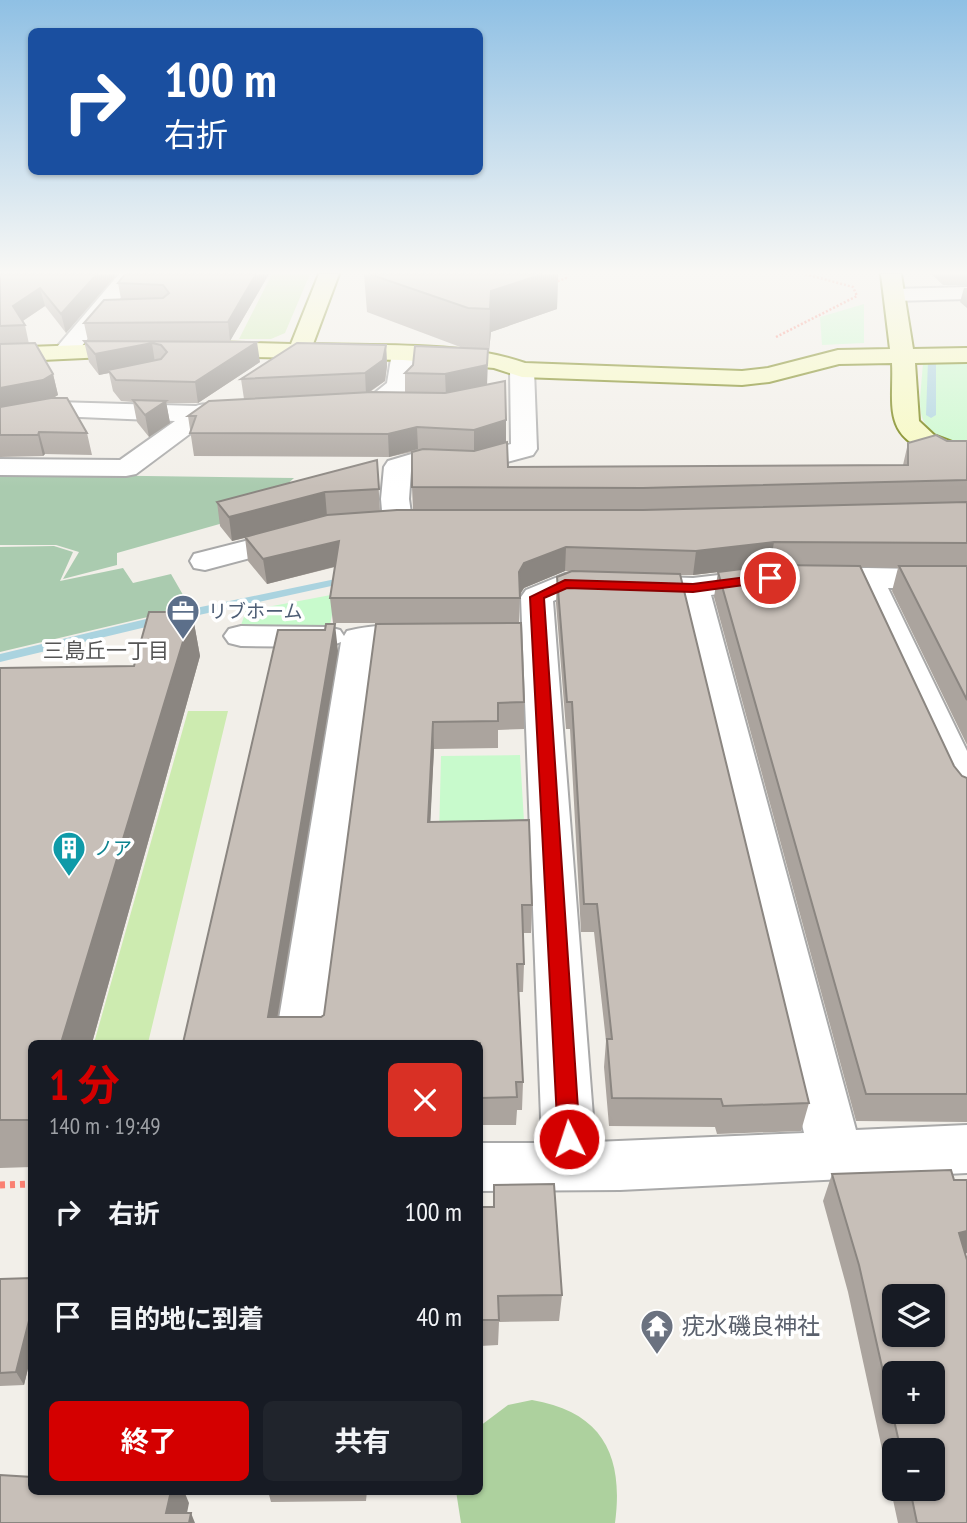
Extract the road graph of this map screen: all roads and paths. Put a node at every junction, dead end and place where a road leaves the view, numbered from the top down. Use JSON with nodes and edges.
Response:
{"nodes":[{"id":1,"x":71,"y":345,"type":"edge"},
{"id":2,"x":302,"y":345,"type":"edge"},
{"id":3,"x":900,"y":345,"type":"edge"},
{"id":4,"x":191,"y":349,"type":"edge"},
{"id":5,"x":300,"y":349,"type":"junction"},
{"id":6,"x":163,"y":350,"type":"edge"},
{"id":7,"x":65,"y":352,"type":"junction"},
{"id":8,"x":403,"y":353,"type":"junction"},
{"id":9,"x":0,"y":355,"type":"edge"},
{"id":10,"x":967,"y":355,"type":"edge"},
{"id":11,"x":901,"y":356,"type":"junction"},
{"id":12,"x":267,"y":371,"type":"edge"},
{"id":13,"x":514,"y":385,"type":"junction"},
{"id":14,"x":89,"y":390,"type":"dead end"},
{"id":15,"x":234,"y":393,"type":"dead end"},
{"id":16,"x":373,"y":404,"type":"junction"},
{"id":17,"x":410,"y":405,"type":"edge"},
{"id":18,"x":348,"y":407,"type":"edge"},
{"id":19,"x":56,"y":409,"type":"junction"},
{"id":20,"x":270,"y":412,"type":"edge"},
{"id":21,"x":201,"y":414,"type":"junction"},
{"id":22,"x":0,"y":420,"type":"edge"},
{"id":23,"x":961,"y":454,"type":"edge"},
{"id":24,"x":0,"y":467,"type":"edge"},
{"id":25,"x":466,"y":523,"type":"edge"},
{"id":26,"x":328,"y":528,"type":"edge"},
{"id":27,"x":205,"y":561,"type":"dead end"},
{"id":28,"x":867,"y":578,"type":"junction"},
{"id":29,"x":967,"y":579,"type":"edge"},
{"id":30,"x":693,"y":588,"type":"junction"},
{"id":31,"x":241,"y":636,"type":"dead end"},
{"id":32,"x":455,"y":637,"type":"edge"},
{"id":33,"x":359,"y":638,"type":"junction"},
{"id":34,"x":967,"y":793,"type":"edge"},
{"id":35,"x":300,"y":1040,"type":"edge"},
{"id":36,"x":967,"y":1149,"type":"edge"},
{"id":37,"x":835,"y":1153,"type":"junction"},
{"id":38,"x":483,"y":1167,"type":"edge"},
{"id":39,"x":570,"y":1167,"type":"junction"},
{"id":40,"x":28,"y":1184,"type":"edge"},
{"id":41,"x":0,"y":1185,"type":"edge"}],
"edges":[{"from":1,"to":7,"type":"street"},
{"from":2,"to":5,"type":"street"},
{"from":3,"to":11,"type":"street"},
{"from":4,"to":5,"type":"street"},
{"from":5,"to":8,"type":"street"},
{"from":5,"to":12,"type":"street"},
{"from":6,"to":7,"type":"street"},
{"from":7,"to":9,"type":"street"},
{"from":8,"to":13,"type":"street"},
{"from":8,"to":16,"type":"street"},
{"from":10,"to":11,"type":"street"},
{"from":11,"to":13,"type":"street"},
{"from":11,"to":23,"type":"street"},
{"from":13,"to":25,"type":"street"},
{"from":14,"to":19,"type":"street"},
{"from":15,"to":21,"type":"street"},
{"from":16,"to":17,"type":"street"},
{"from":16,"to":18,"type":"street"},
{"from":19,"to":21,"type":"street"},
{"from":19,"to":22,"type":"street"},
{"from":20,"to":21,"type":"street"},
{"from":21,"to":24,"type":"street"},
{"from":26,"to":27,"type":"street"},
{"from":28,"to":29,"type":"street"},
{"from":28,"to":30,"type":"street"},
{"from":28,"to":34,"type":"street"},
{"from":30,"to":37,"type":"street"},
{"from":30,"to":39,"type":"street"},
{"from":31,"to":33,"type":"street"},
{"from":32,"to":33,"type":"street"},
{"from":33,"to":35,"type":"street"},
{"from":36,"to":37,"type":"street"},
{"from":37,"to":39,"type":"street"},
{"from":38,"to":39,"type":"street"},
{"from":40,"to":41,"type":"path"}]}
